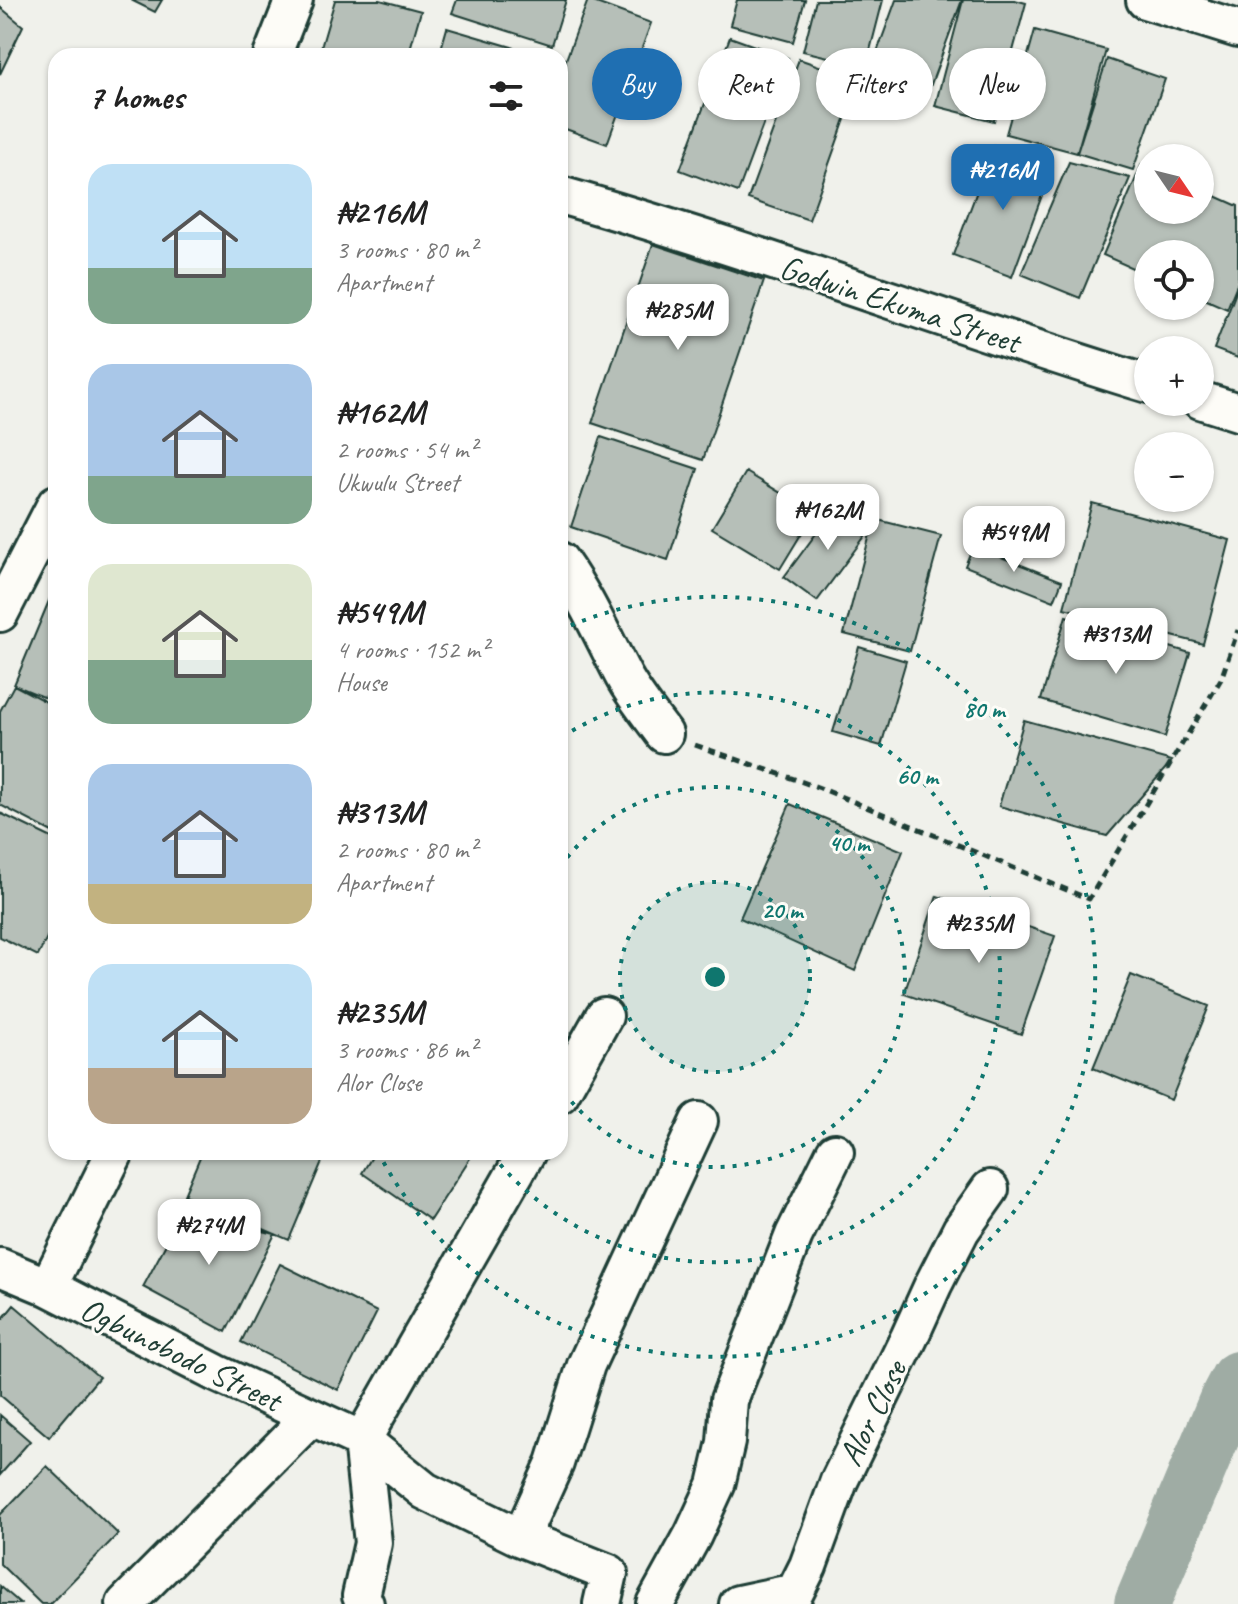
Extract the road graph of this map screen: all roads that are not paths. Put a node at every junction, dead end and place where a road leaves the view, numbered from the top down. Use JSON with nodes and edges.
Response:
{"nodes":[{"id":1,"x":294,"y":0,"type":"edge"},
{"id":2,"x":1145,"y":0,"type":"edge"},
{"id":3,"x":1238,"y":29,"type":"edge"},
{"id":4,"x":275,"y":48,"type":"edge"},
{"id":5,"x":568,"y":197,"type":"edge"},
{"id":6,"x":1134,"y":380,"type":"edge"},
{"id":7,"x":1214,"y":404,"type":"edge"},
{"id":8,"x":1238,"y":412,"type":"edge"},
{"id":9,"x":48,"y":520,"type":"edge"},
{"id":10,"x":568,"y":574,"type":"edge"},
{"id":11,"x":0,"y":613,"type":"edge"},
{"id":12,"x":664,"y":734,"type":"road end"},
{"id":13,"x":604,"y":1016,"type":"dead end"},
{"id":14,"x":568,"y":1080,"type":"edge"},
{"id":15,"x":699,"y":1121,"type":"dead end"},
{"id":16,"x":835,"y":1152,"type":"dead end"},
{"id":17,"x":111,"y":1160,"type":"edge"},
{"id":18,"x":522,"y":1160,"type":"edge"},
{"id":19,"x":990,"y":1189,"type":"dead end"},
{"id":20,"x":0,"y":1267,"type":"edge"},
{"id":21,"x":48,"y":1287,"type":"junction"},
{"id":22,"x":311,"y":1417,"type":"junction"},
{"id":23,"x":362,"y":1440,"type":"junction"},
{"id":24,"x":521,"y":1538,"type":"junction"},
{"id":25,"x":806,"y":1598,"type":"edge"},
{"id":26,"x":125,"y":1604,"type":"edge"},
{"id":27,"x":365,"y":1604,"type":"edge"},
{"id":28,"x":602,"y":1604,"type":"edge"},
{"id":29,"x":655,"y":1604,"type":"edge"},
{"id":30,"x":738,"y":1604,"type":"edge"}],
"edges":[{"from":1,"to":4,"type":"street"},
{"from":2,"to":3,"type":"street"},
{"from":5,"to":6,"type":"street","name":"Godwin Ekuma Street"},
{"from":7,"to":8,"type":"street"},
{"from":9,"to":11,"type":"street"},
{"from":10,"to":12,"type":"street"},
{"from":13,"to":14,"type":"street"},
{"from":15,"to":24,"type":"street"},
{"from":16,"to":29,"type":"street"},
{"from":17,"to":21,"type":"street"},
{"from":18,"to":23,"type":"street"},
{"from":19,"to":25,"type":"street","name":"Alor Close"},
{"from":20,"to":21,"type":"street","name":"Ogbunobodo Street"},
{"from":21,"to":22,"type":"street","name":"Ogbunobodo Street"},
{"from":22,"to":23,"type":"street","name":"Ogbunobodo Street"},
{"from":22,"to":26,"type":"street"},
{"from":23,"to":24,"type":"street","name":"Ogbunobodo Street"},
{"from":23,"to":27,"type":"street"},
{"from":24,"to":28,"type":"street","name":"Ogbunobodo Street"},
{"from":25,"to":30,"type":"street","name":"Alor Close"}]}
